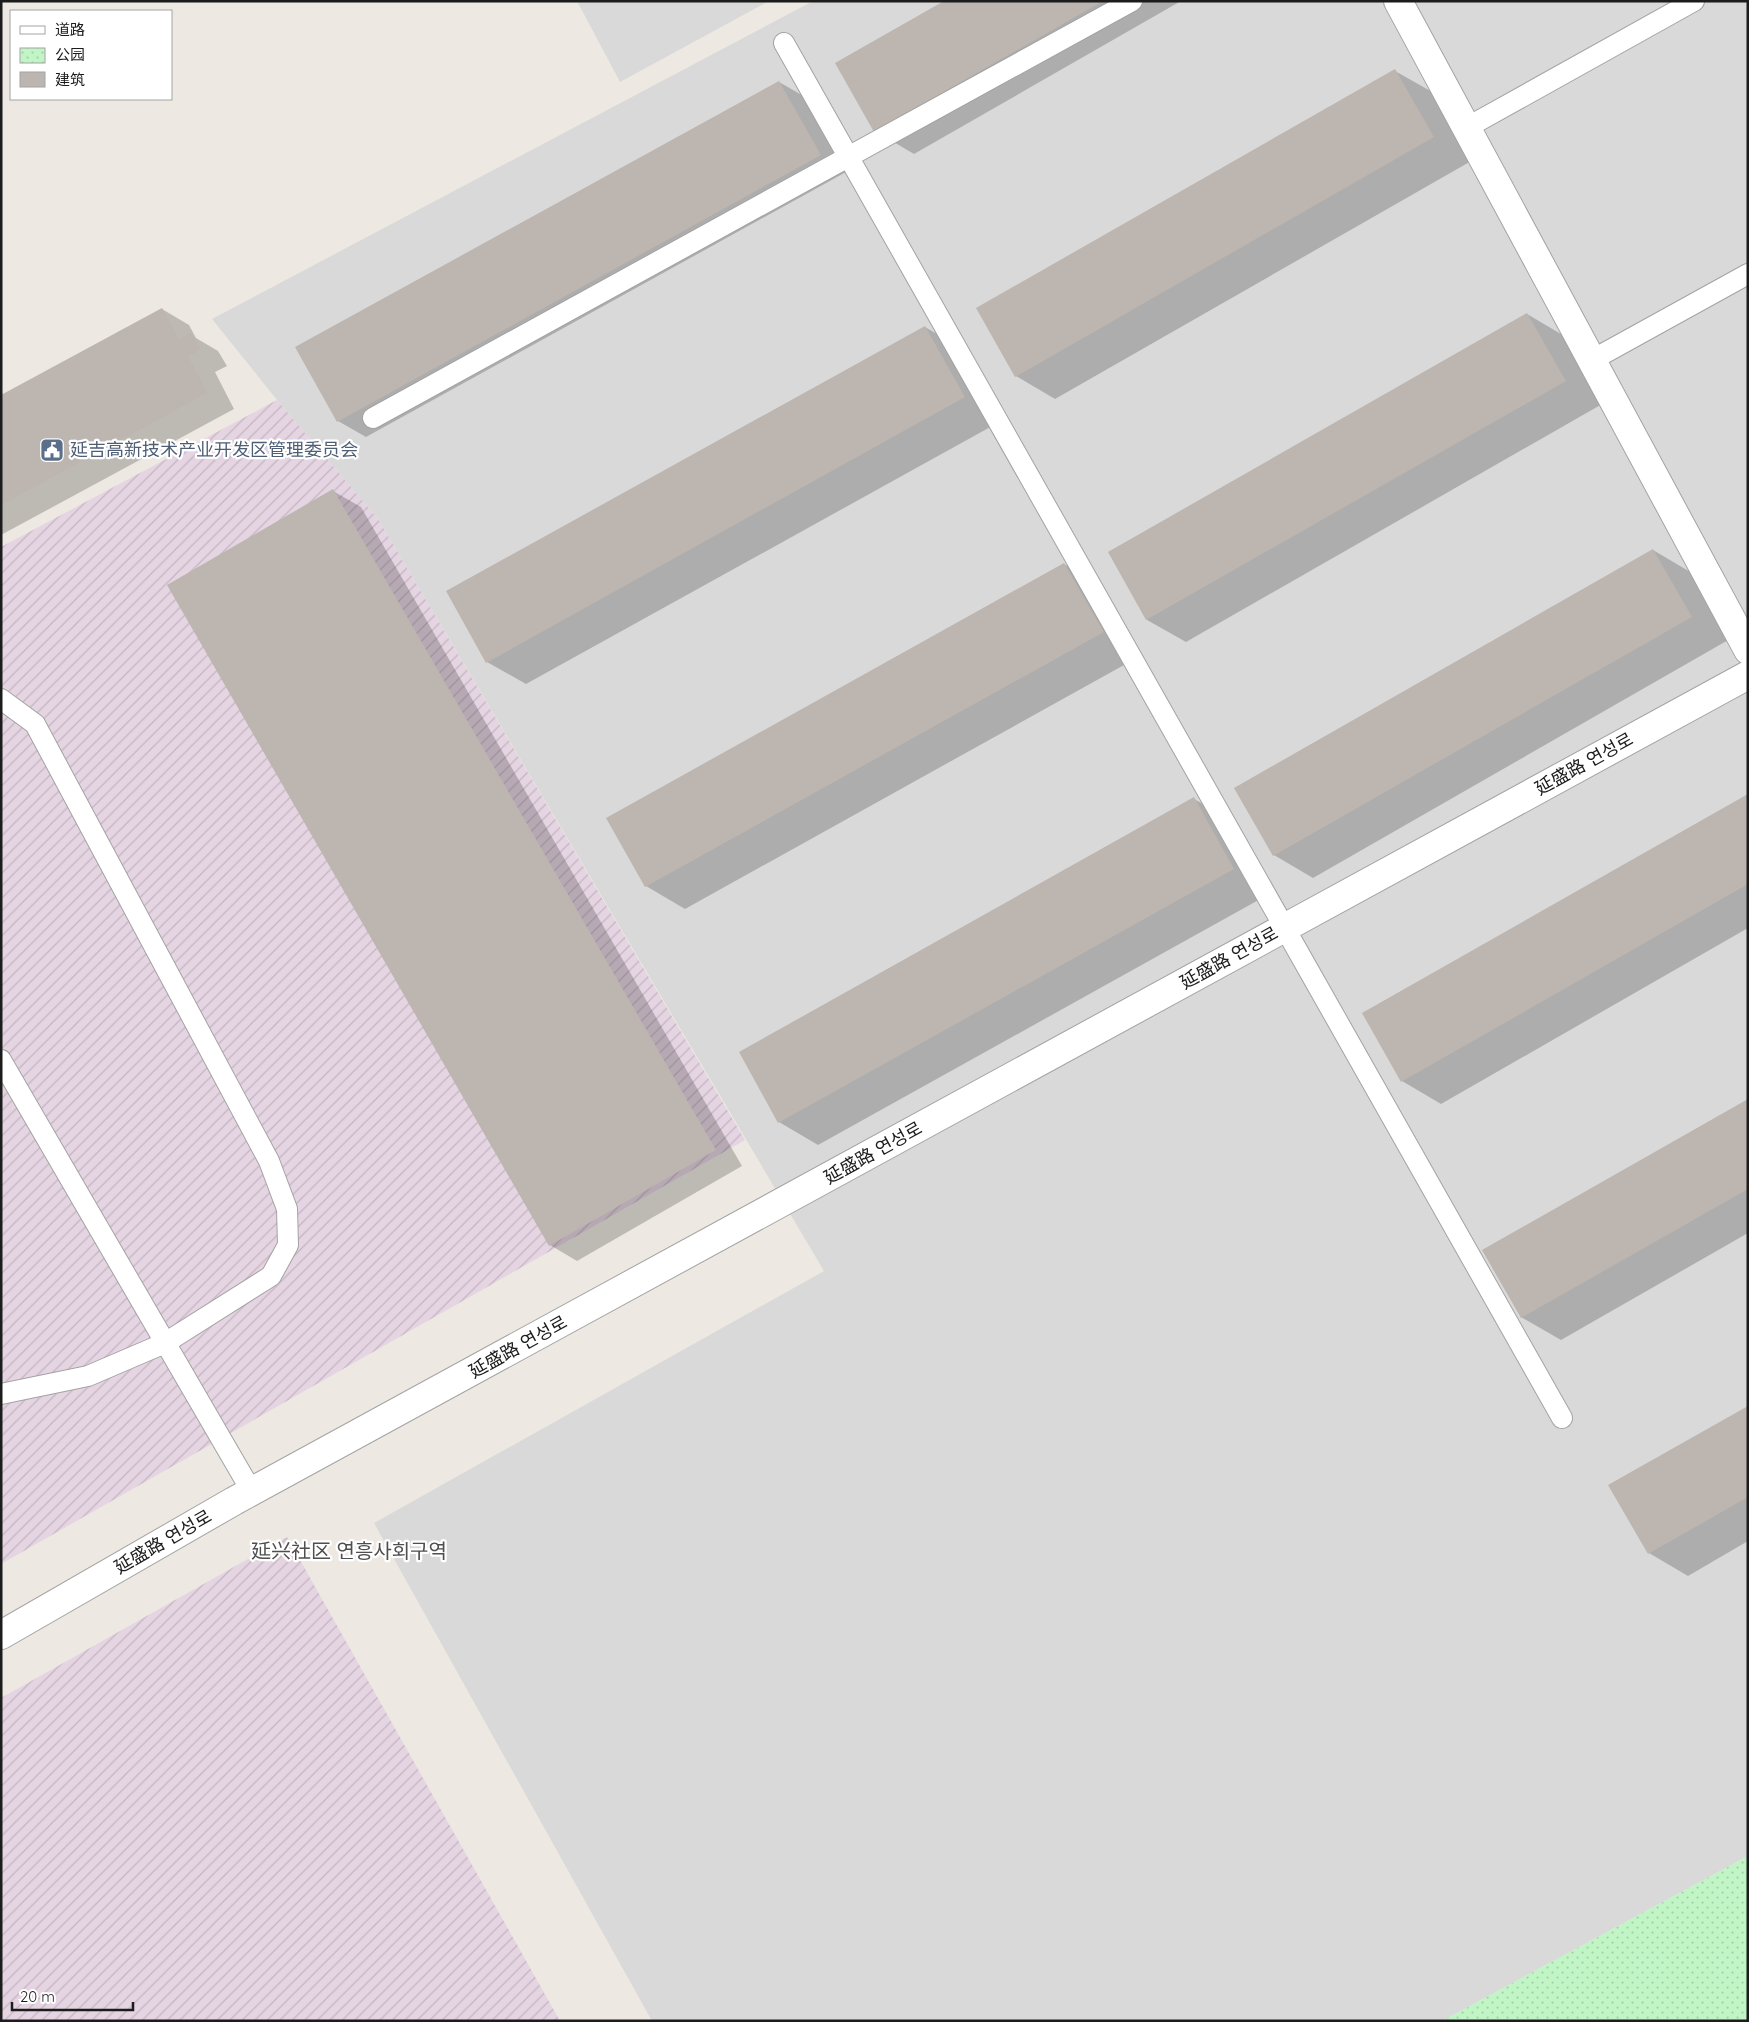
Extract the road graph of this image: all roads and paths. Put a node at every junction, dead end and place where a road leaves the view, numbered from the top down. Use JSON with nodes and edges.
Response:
{"nodes":[{"id":1,"x":1132,"y":1,"type":"edge"},
{"id":2,"x":1398,"y":1,"type":"edge"},
{"id":3,"x":1694,"y":1,"type":"edge"},
{"id":4,"x":784,"y":43,"type":"dead end"},
{"id":5,"x":1466,"y":128,"type":"junction"},
{"id":6,"x":848,"y":158,"type":"junction"},
{"id":7,"x":1748,"y":274,"type":"edge"},
{"id":8,"x":1592,"y":360,"type":"junction"},
{"id":9,"x":373,"y":418,"type":"dead end"},
{"id":10,"x":1748,"y":650,"type":"edge"},
{"id":11,"x":1748,"y":675,"type":"edge"},
{"id":12,"x":1,"y":699,"type":"edge"},
{"id":13,"x":1284,"y":928,"type":"junction"},
{"id":14,"x":1,"y":1060,"type":"edge"},
{"id":15,"x":165,"y":1343,"type":"junction"},
{"id":16,"x":1,"y":1394,"type":"edge"},
{"id":17,"x":1562,"y":1418,"type":"dead end"},
{"id":18,"x":252,"y":1492,"type":"junction"},
{"id":19,"x":1,"y":1636,"type":"edge"}],
"edges":[{"from":1,"to":6,"type":"lane"},
{"from":2,"to":5,"type":"street"},
{"from":3,"to":5,"type":"lane"},
{"from":4,"to":6,"type":"lane"},
{"from":5,"to":8,"type":"street"},
{"from":6,"to":9,"type":"lane"},
{"from":6,"to":13,"type":"lane"},
{"from":7,"to":8,"type":"lane"},
{"from":8,"to":10,"type":"street"},
{"from":11,"to":13,"type":"street","name":"延盛路 연성로"},
{"from":12,"to":15,"type":"lane"},
{"from":13,"to":17,"type":"lane"},
{"from":13,"to":18,"type":"street","name":"延盛路 연성로"},
{"from":14,"to":15,"type":"lane"},
{"from":15,"to":16,"type":"lane"},
{"from":15,"to":18,"type":"lane"},
{"from":18,"to":19,"type":"street","name":"延盛路 연성로"}]}
